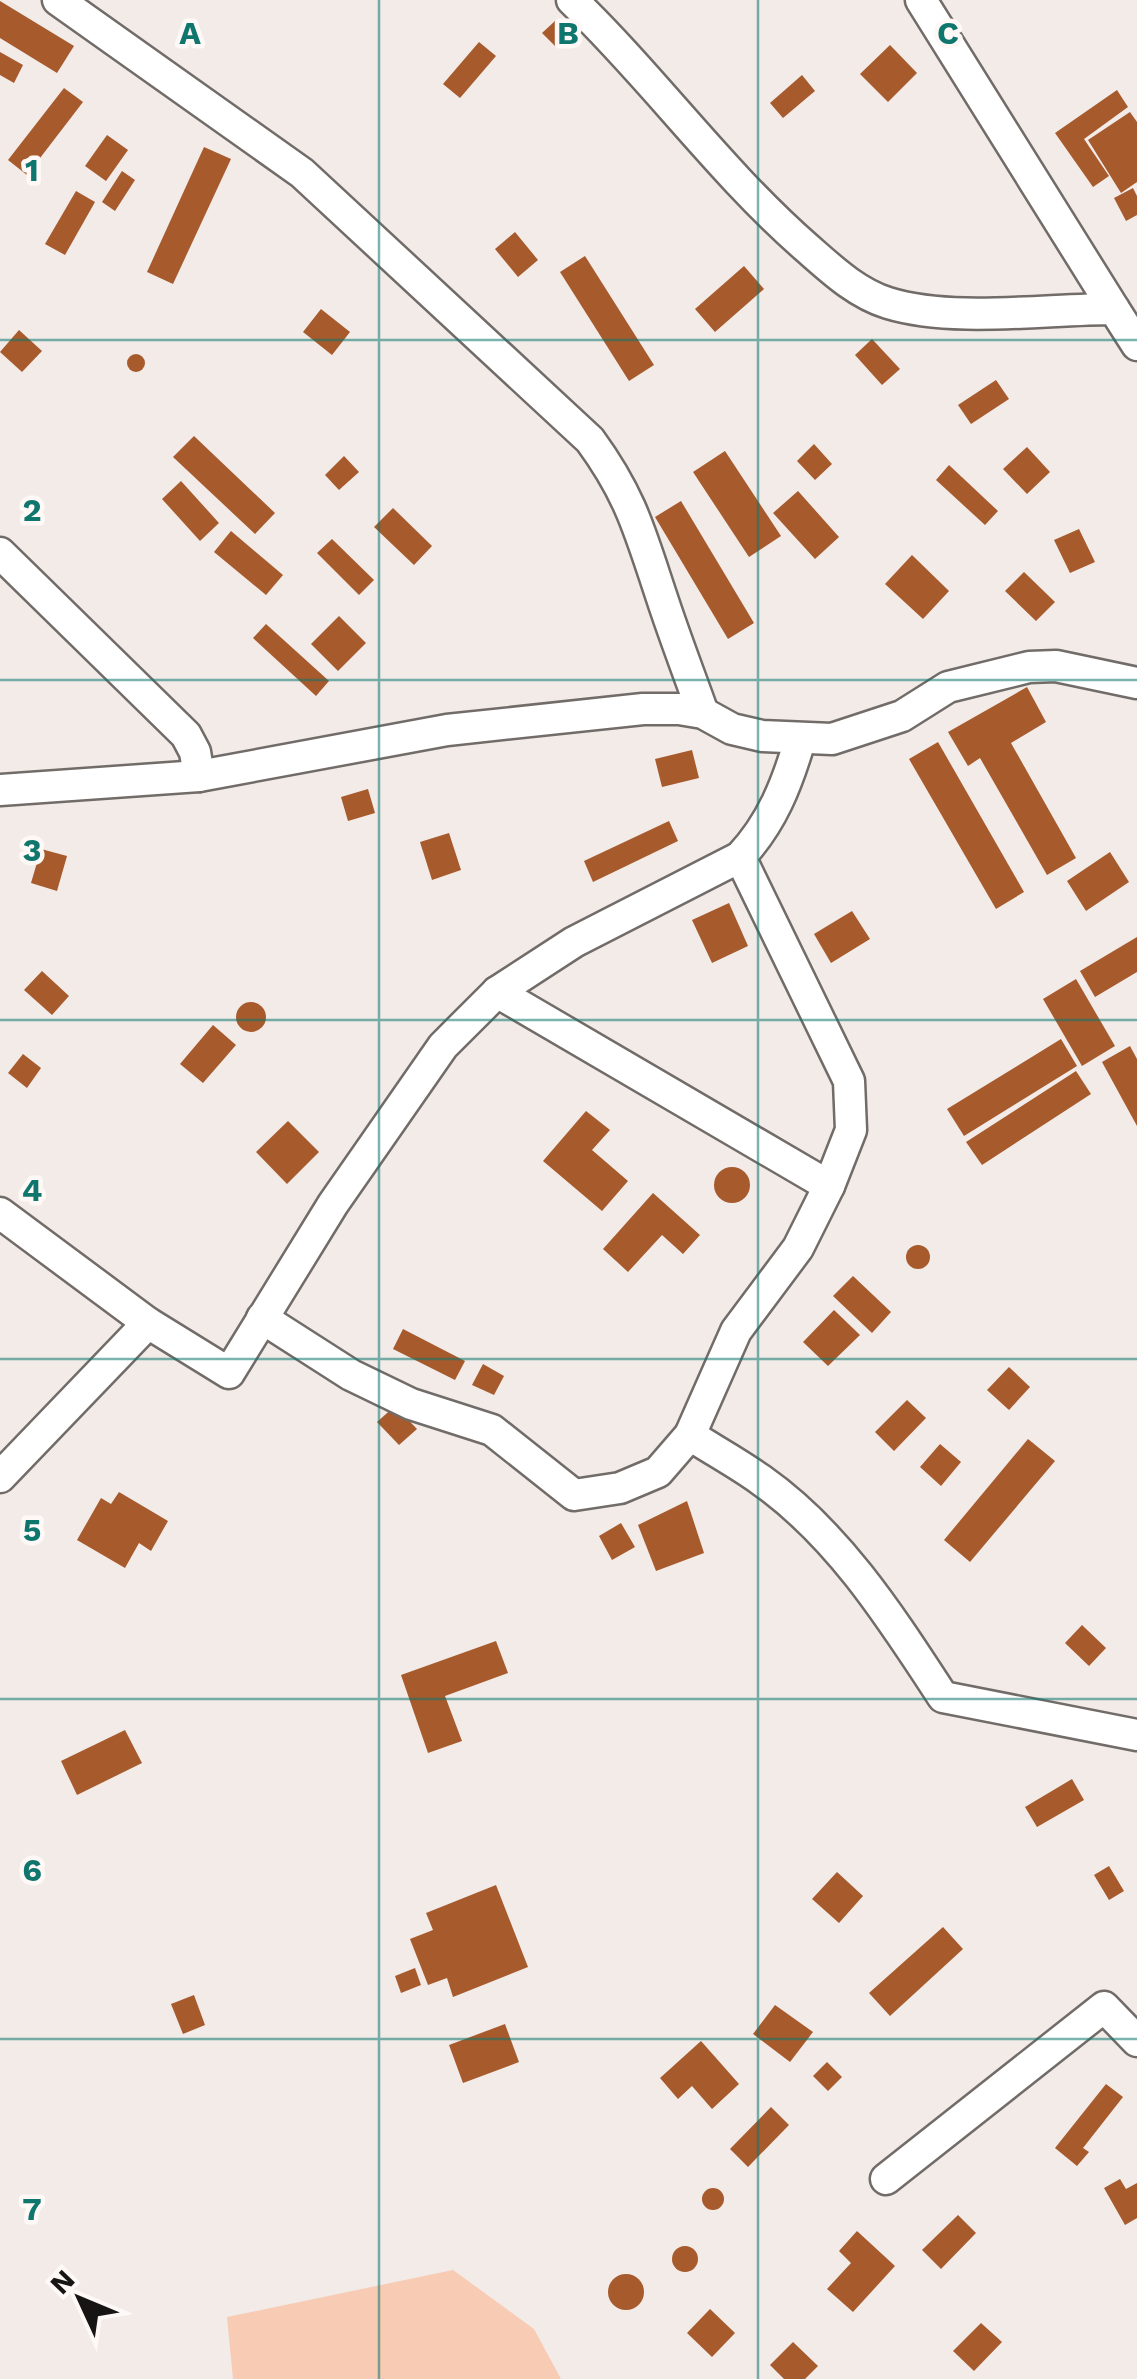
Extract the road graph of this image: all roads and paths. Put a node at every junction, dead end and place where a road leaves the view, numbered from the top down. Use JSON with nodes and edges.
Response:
{"nodes":[{"id":1,"x":58,"y":0,"type":"edge"},
{"id":2,"x":572,"y":0,"type":"edge"},
{"id":3,"x":921,"y":0,"type":"edge"},
{"id":4,"x":1114,"y":309,"type":"junction"},
{"id":5,"x":1137,"y":345,"type":"edge"},
{"id":6,"x":0,"y":553,"type":"edge"},
{"id":7,"x":1137,"y":682,"type":"edge"},
{"id":8,"x":703,"y":713,"type":"junction"},
{"id":9,"x":800,"y":740,"type":"junction"},
{"id":10,"x":198,"y":776,"type":"junction"},
{"id":11,"x":0,"y":790,"type":"edge"},
{"id":12,"x":740,"y":857,"type":"junction"},
{"id":13,"x":498,"y":992,"type":"junction"},
{"id":14,"x":830,"y":1186,"type":"junction"},
{"id":15,"x":0,"y":1213,"type":"edge"},
{"id":16,"x":262,"y":1318,"type":"junction"},
{"id":17,"x":148,"y":1323,"type":"junction"},
{"id":18,"x":690,"y":1436,"type":"junction"},
{"id":19,"x":0,"y":1477,"type":"edge"},
{"id":20,"x":1137,"y":1735,"type":"edge"},
{"id":21,"x":1137,"y":2041,"type":"edge"},
{"id":22,"x":886,"y":2179,"type":"dead end"}],
"edges":[{"from":1,"to":8,"type":"street"},
{"from":2,"to":4,"type":"street"},
{"from":3,"to":4,"type":"street"},
{"from":4,"to":5,"type":"street"},
{"from":6,"to":10,"type":"street"},
{"from":7,"to":9,"type":"street"},
{"from":8,"to":9,"type":"street"},
{"from":8,"to":10,"type":"street"},
{"from":9,"to":12,"type":"street"},
{"from":10,"to":11,"type":"street"},
{"from":12,"to":13,"type":"street"},
{"from":12,"to":14,"type":"street"},
{"from":13,"to":14,"type":"street"},
{"from":13,"to":16,"type":"street"},
{"from":14,"to":18,"type":"street"},
{"from":15,"to":17,"type":"street"},
{"from":16,"to":17,"type":"street"},
{"from":16,"to":18,"type":"street"},
{"from":17,"to":19,"type":"street"},
{"from":18,"to":20,"type":"street"},
{"from":21,"to":22,"type":"street"}]}
